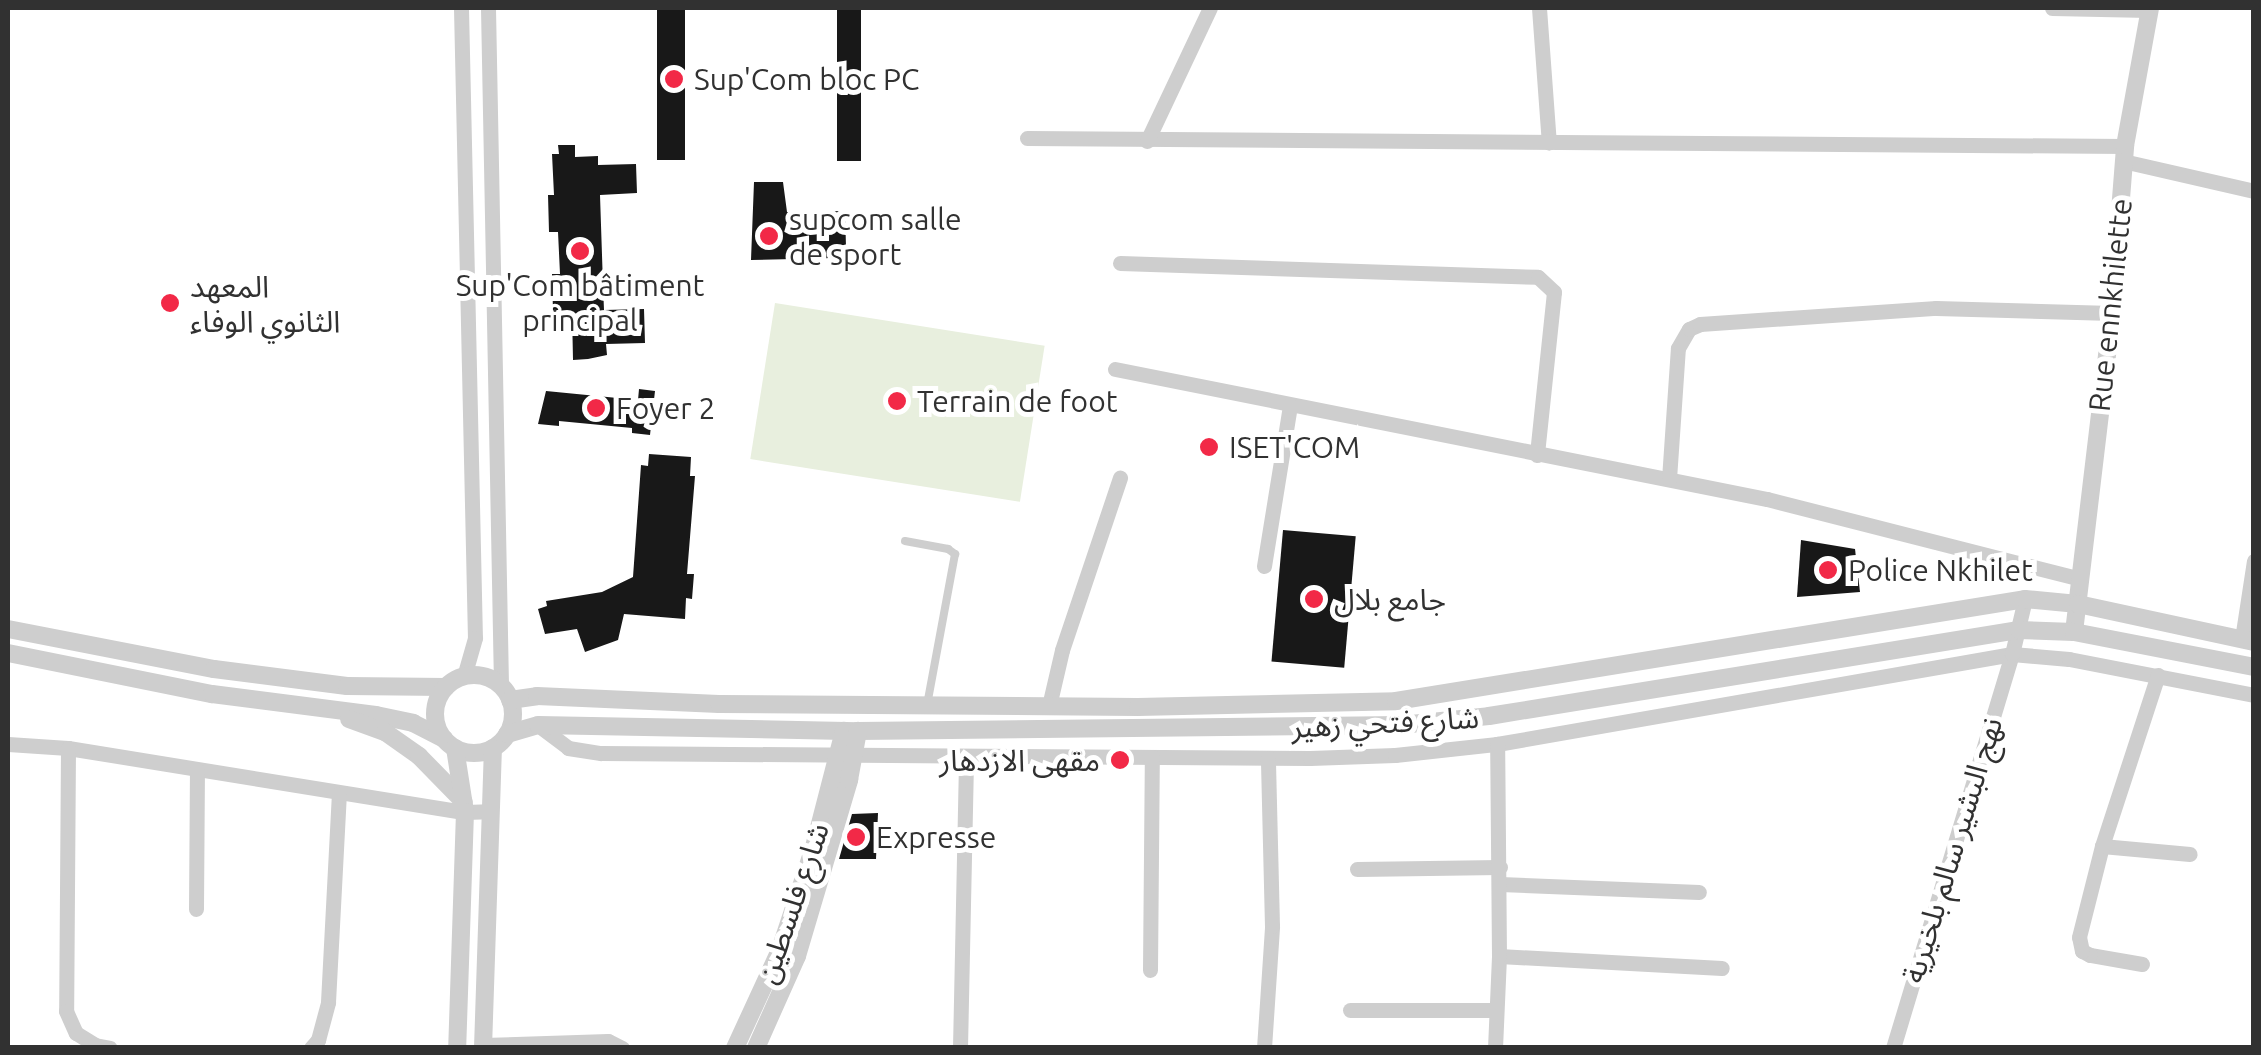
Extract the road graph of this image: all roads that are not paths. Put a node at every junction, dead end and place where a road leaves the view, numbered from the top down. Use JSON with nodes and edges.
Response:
{"nodes":[{"id":1,"x":461,"y":8,"type":"edge"},
{"id":2,"x":488,"y":8,"type":"edge"},
{"id":3,"x":1210,"y":8,"type":"edge"},
{"id":4,"x":1539,"y":8,"type":"edge"},
{"id":5,"x":2052,"y":8,"type":"edge"},
{"id":6,"x":2149,"y":9,"type":"edge"},
{"id":7,"x":1027,"y":138,"type":"dead end"},
{"id":8,"x":1147,"y":141,"type":"junction"},
{"id":9,"x":1549,"y":143,"type":"junction"},
{"id":10,"x":464,"y":148,"type":"junction"},
{"id":11,"x":491,"y":148,"type":"junction"},
{"id":12,"x":2124,"y":154,"type":"junction"},
{"id":13,"x":2254,"y":192,"type":"edge"},
{"id":14,"x":1120,"y":262,"type":"dead end"},
{"id":15,"x":2112,"y":314,"type":"junction"},
{"id":16,"x":1115,"y":368,"type":"dead end"},
{"id":17,"x":1290,"y":404,"type":"junction"},
{"id":18,"x":1537,"y":455,"type":"junction"},
{"id":19,"x":1120,"y":478,"type":"dead end"},
{"id":20,"x":1668,"y":479,"type":"junction"},
{"id":21,"x":905,"y":540,"type":"dead end"},
{"id":22,"x":2254,"y":560,"type":"edge"},
{"id":23,"x":1264,"y":566,"type":"dead end"},
{"id":24,"x":2080,"y":579,"type":"junction"},
{"id":25,"x":2025,"y":598,"type":"junction"},
{"id":26,"x":2078,"y":604,"type":"junction"},
{"id":27,"x":8,"y":629,"type":"edge"},
{"id":28,"x":2019,"y":630,"type":"junction"},
{"id":29,"x":2074,"y":632,"type":"junction"},
{"id":30,"x":2248,"y":640,"type":"edge"},
{"id":31,"x":8,"y":653,"type":"edge"},
{"id":32,"x":2012,"y":654,"type":"junction"},
{"id":33,"x":2069,"y":659,"type":"junction"},
{"id":34,"x":2254,"y":667,"type":"edge"},
{"id":35,"x":2158,"y":675,"type":"junction"},
{"id":36,"x":464,"y":676,"type":"junction"},
{"id":37,"x":446,"y":687,"type":"junction"},
{"id":38,"x":505,"y":693,"type":"junction"},
{"id":39,"x":2254,"y":694,"type":"edge"},
{"id":40,"x":927,"y":706,"type":"junction"},
{"id":41,"x":1049,"y":706,"type":"junction"},
{"id":42,"x":320,"y":709,"type":"junction"},
{"id":43,"x":538,"y":725,"type":"junction"},
{"id":44,"x":851,"y":731,"type":"junction"},
{"id":45,"x":507,"y":734,"type":"junction"},
{"id":46,"x":8,"y":744,"type":"edge"},
{"id":47,"x":450,"y":744,"type":"junction"},
{"id":48,"x":1497,"y":744,"type":"junction"},
{"id":49,"x":68,"y":748,"type":"junction"},
{"id":50,"x":493,"y":748,"type":"junction"},
{"id":51,"x":847,"y":755,"type":"junction"},
{"id":52,"x":966,"y":756,"type":"junction"},
{"id":53,"x":1152,"y":757,"type":"junction"},
{"id":54,"x":1268,"y":758,"type":"junction"},
{"id":55,"x":197,"y":770,"type":"junction"},
{"id":56,"x":338,"y":794,"type":"junction"},
{"id":57,"x":465,"y":808,"type":"junction"},
{"id":58,"x":488,"y":811,"type":"junction"},
{"id":59,"x":2102,"y":846,"type":"junction"},
{"id":60,"x":2190,"y":854,"type":"dead end"},
{"id":61,"x":1500,"y":866,"type":"junction"},
{"id":62,"x":1357,"y":869,"type":"dead end"},
{"id":63,"x":1500,"y":884,"type":"junction"},
{"id":64,"x":1700,"y":892,"type":"dead end"},
{"id":65,"x":196,"y":909,"type":"dead end"},
{"id":66,"x":1500,"y":956,"type":"junction"},
{"id":67,"x":2142,"y":964,"type":"dead end"},
{"id":68,"x":1722,"y":968,"type":"dead end"},
{"id":69,"x":1150,"y":970,"type":"dead end"},
{"id":70,"x":1350,"y":1010,"type":"dead end"},
{"id":71,"x":1496,"y":1010,"type":"junction"},
{"id":72,"x":483,"y":1046,"type":"edge"},
{"id":73,"x":110,"y":1048,"type":"edge"},
{"id":74,"x":311,"y":1048,"type":"edge"},
{"id":75,"x":457,"y":1048,"type":"edge"},
{"id":76,"x":622,"y":1048,"type":"edge"},
{"id":77,"x":735,"y":1048,"type":"edge"},
{"id":78,"x":756,"y":1048,"type":"edge"},
{"id":79,"x":960,"y":1048,"type":"edge"},
{"id":80,"x":1264,"y":1048,"type":"edge"},
{"id":81,"x":1495,"y":1048,"type":"edge"},
{"id":82,"x":1893,"y":1048,"type":"edge"}],
"edges":[{"from":1,"to":10,"type":"street"},
{"from":2,"to":11,"type":"street"},
{"from":3,"to":8,"type":"street"},
{"from":4,"to":9,"type":"street"},
{"from":5,"to":6,"type":"street"},
{"from":6,"to":12,"type":"street","name":"Rue ennkhilette"},
{"from":7,"to":8,"type":"street"},
{"from":8,"to":9,"type":"street"},
{"from":9,"to":12,"type":"street"},
{"from":10,"to":11,"type":"lane"},
{"from":10,"to":36,"type":"street"},
{"from":11,"to":38,"type":"street"},
{"from":12,"to":13,"type":"street"},
{"from":12,"to":15,"type":"street","name":"Rue ennkhilette"},
{"from":14,"to":18,"type":"street"},
{"from":15,"to":20,"type":"street"},
{"from":15,"to":24,"type":"street","name":"Rue ennkhilette"},
{"from":16,"to":17,"type":"street"},
{"from":17,"to":18,"type":"street"},
{"from":17,"to":23,"type":"street"},
{"from":18,"to":20,"type":"street"},
{"from":19,"to":41,"type":"street"},
{"from":20,"to":24,"type":"street"},
{"from":21,"to":40,"type":"lane"},
{"from":22,"to":30,"type":"street"},
{"from":24,"to":26,"type":"street","name":"Rue ennkhilette"},
{"from":25,"to":26,"type":"street","name":"شارع فتحي زهير"},
{"from":25,"to":28,"type":"street","name":"نهج البشير سالم بلخيرية"},
{"from":25,"to":41,"type":"street","name":"شارع فتحي زهير"},
{"from":26,"to":29,"type":"street","name":"Rue ennkhilette"},
{"from":26,"to":30,"type":"street","name":"شارع فتحي زهير"},
{"from":27,"to":37,"type":"street"},
{"from":28,"to":29,"type":"street","name":"شارع فتحي زهير"},
{"from":28,"to":32,"type":"street","name":"نهج البشير سالم بلخيرية"},
{"from":28,"to":44,"type":"street","name":"شارع فتحي زهير"},
{"from":29,"to":33,"type":"street"},
{"from":29,"to":34,"type":"street","name":"شارع فتحي زهير"},
{"from":31,"to":42,"type":"street"},
{"from":32,"to":33,"type":"street"},
{"from":32,"to":48,"type":"street"},
{"from":32,"to":82,"type":"street","name":"نهج البشير سالم بلخيرية"},
{"from":33,"to":35,"type":"street"},
{"from":35,"to":39,"type":"street"},
{"from":35,"to":59,"type":"street"},
{"from":36,"to":37,"type":"street"},
{"from":36,"to":38,"type":"street"},
{"from":37,"to":47,"type":"street"},
{"from":38,"to":40,"type":"street","name":"شارع فتحي زهير"},
{"from":38,"to":45,"type":"street"},
{"from":40,"to":41,"type":"street","name":"شارع فتحي زهير"},
{"from":42,"to":47,"type":"street"},
{"from":42,"to":57,"type":"street"},
{"from":43,"to":44,"type":"street","name":"شارع فتحي زهير"},
{"from":43,"to":45,"type":"street","name":"شارع فتحي زهير"},
{"from":43,"to":51,"type":"street"},
{"from":44,"to":51,"type":"street"},
{"from":45,"to":50,"type":"street"},
{"from":46,"to":49,"type":"street"},
{"from":47,"to":50,"type":"street"},
{"from":47,"to":57,"type":"street"},
{"from":48,"to":54,"type":"street"},
{"from":48,"to":61,"type":"street"},
{"from":49,"to":55,"type":"street"},
{"from":49,"to":73,"type":"street"},
{"from":50,"to":58,"type":"street"},
{"from":51,"to":52,"type":"street"},
{"from":51,"to":77,"type":"street","name":"شارع فلسطين"},
{"from":51,"to":78,"type":"street","name":"شارع فلسطين"},
{"from":52,"to":53,"type":"street"},
{"from":52,"to":79,"type":"street"},
{"from":53,"to":54,"type":"street"},
{"from":53,"to":69,"type":"street"},
{"from":54,"to":80,"type":"street"},
{"from":55,"to":56,"type":"street"},
{"from":55,"to":65,"type":"street"},
{"from":56,"to":57,"type":"street"},
{"from":56,"to":74,"type":"street"},
{"from":57,"to":58,"type":"street"},
{"from":57,"to":75,"type":"street"},
{"from":58,"to":72,"type":"street"},
{"from":59,"to":60,"type":"street"},
{"from":59,"to":67,"type":"street"},
{"from":61,"to":62,"type":"street"},
{"from":61,"to":63,"type":"street"},
{"from":63,"to":64,"type":"street"},
{"from":63,"to":66,"type":"street"},
{"from":66,"to":68,"type":"street"},
{"from":66,"to":71,"type":"street"},
{"from":70,"to":71,"type":"street"},
{"from":71,"to":81,"type":"street"},
{"from":72,"to":76,"type":"street"}]}
